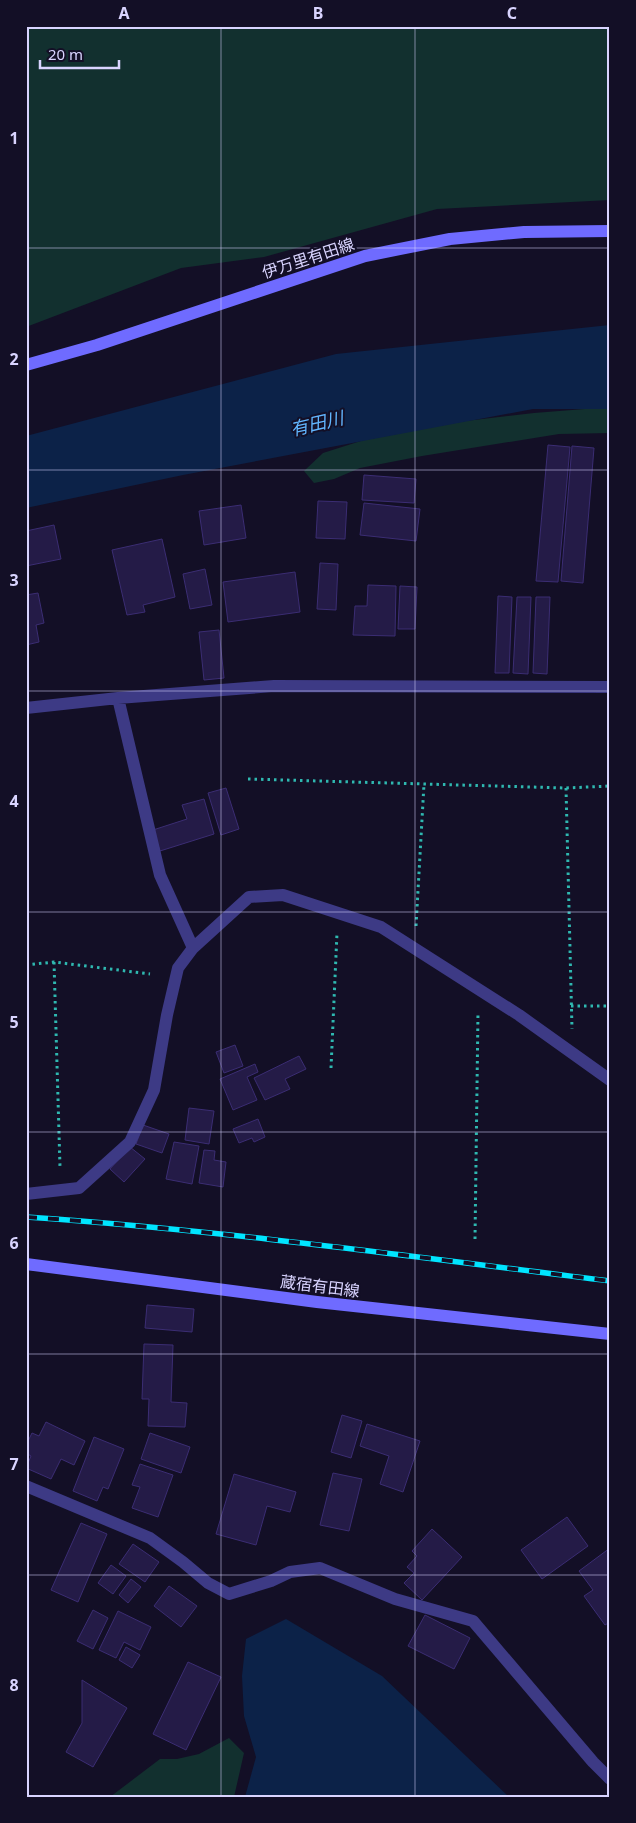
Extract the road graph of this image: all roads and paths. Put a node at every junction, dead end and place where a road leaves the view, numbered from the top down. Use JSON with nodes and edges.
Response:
{"nodes":[{"id":1,"x":610,"y":231,"type":"edge"},
{"id":2,"x":26,"y":365,"type":"edge"},
{"id":3,"x":610,"y":686,"type":"edge"},
{"id":4,"x":118,"y":698,"type":"junction"},
{"id":5,"x":26,"y":708,"type":"edge"},
{"id":6,"x":248,"y":779,"type":"dead end"},
{"id":7,"x":424,"y":784,"type":"junction"},
{"id":8,"x":610,"y":786,"type":"edge"},
{"id":9,"x":566,"y":788,"type":"junction"},
{"id":10,"x":416,"y":930,"type":"dead end"},
{"id":11,"x":337,"y":933,"type":"dead end"},
{"id":12,"x":193,"y":948,"type":"junction"},
{"id":13,"x":54,"y":962,"type":"junction"},
{"id":14,"x":26,"y":965,"type":"edge"},
{"id":15,"x":150,"y":974,"type":"dead end"},
{"id":16,"x":571,"y":1006,"type":"junction"},
{"id":17,"x":610,"y":1006,"type":"edge"},
{"id":18,"x":478,"y":1008,"type":"dead end"},
{"id":19,"x":572,"y":1038,"type":"dead end"},
{"id":20,"x":331,"y":1068,"type":"dead end"},
{"id":21,"x":610,"y":1080,"type":"edge"},
{"id":22,"x":60,"y":1167,"type":"dead end"},
{"id":23,"x":26,"y":1194,"type":"edge"},
{"id":24,"x":475,"y":1239,"type":"dead end"},
{"id":25,"x":26,"y":1264,"type":"edge"},
{"id":26,"x":610,"y":1334,"type":"edge"},
{"id":27,"x":26,"y":1486,"type":"edge"},
{"id":28,"x":610,"y":1779,"type":"edge"}],
"edges":[{"from":1,"to":2,"type":"main road","name":"伊万里有田線"},
{"from":3,"to":4,"type":"street"},
{"from":4,"to":5,"type":"street"},
{"from":4,"to":12,"type":"street"},
{"from":6,"to":7,"type":"path"},
{"from":7,"to":9,"type":"path"},
{"from":7,"to":10,"type":"path"},
{"from":8,"to":9,"type":"path"},
{"from":9,"to":16,"type":"path"},
{"from":11,"to":20,"type":"path"},
{"from":12,"to":21,"type":"street"},
{"from":12,"to":23,"type":"street"},
{"from":13,"to":14,"type":"path"},
{"from":13,"to":15,"type":"path"},
{"from":13,"to":22,"type":"path"},
{"from":16,"to":17,"type":"path"},
{"from":16,"to":19,"type":"path"},
{"from":18,"to":24,"type":"path"},
{"from":25,"to":26,"type":"main road","name":"蔵宿有田線"},
{"from":27,"to":28,"type":"street"}]}
